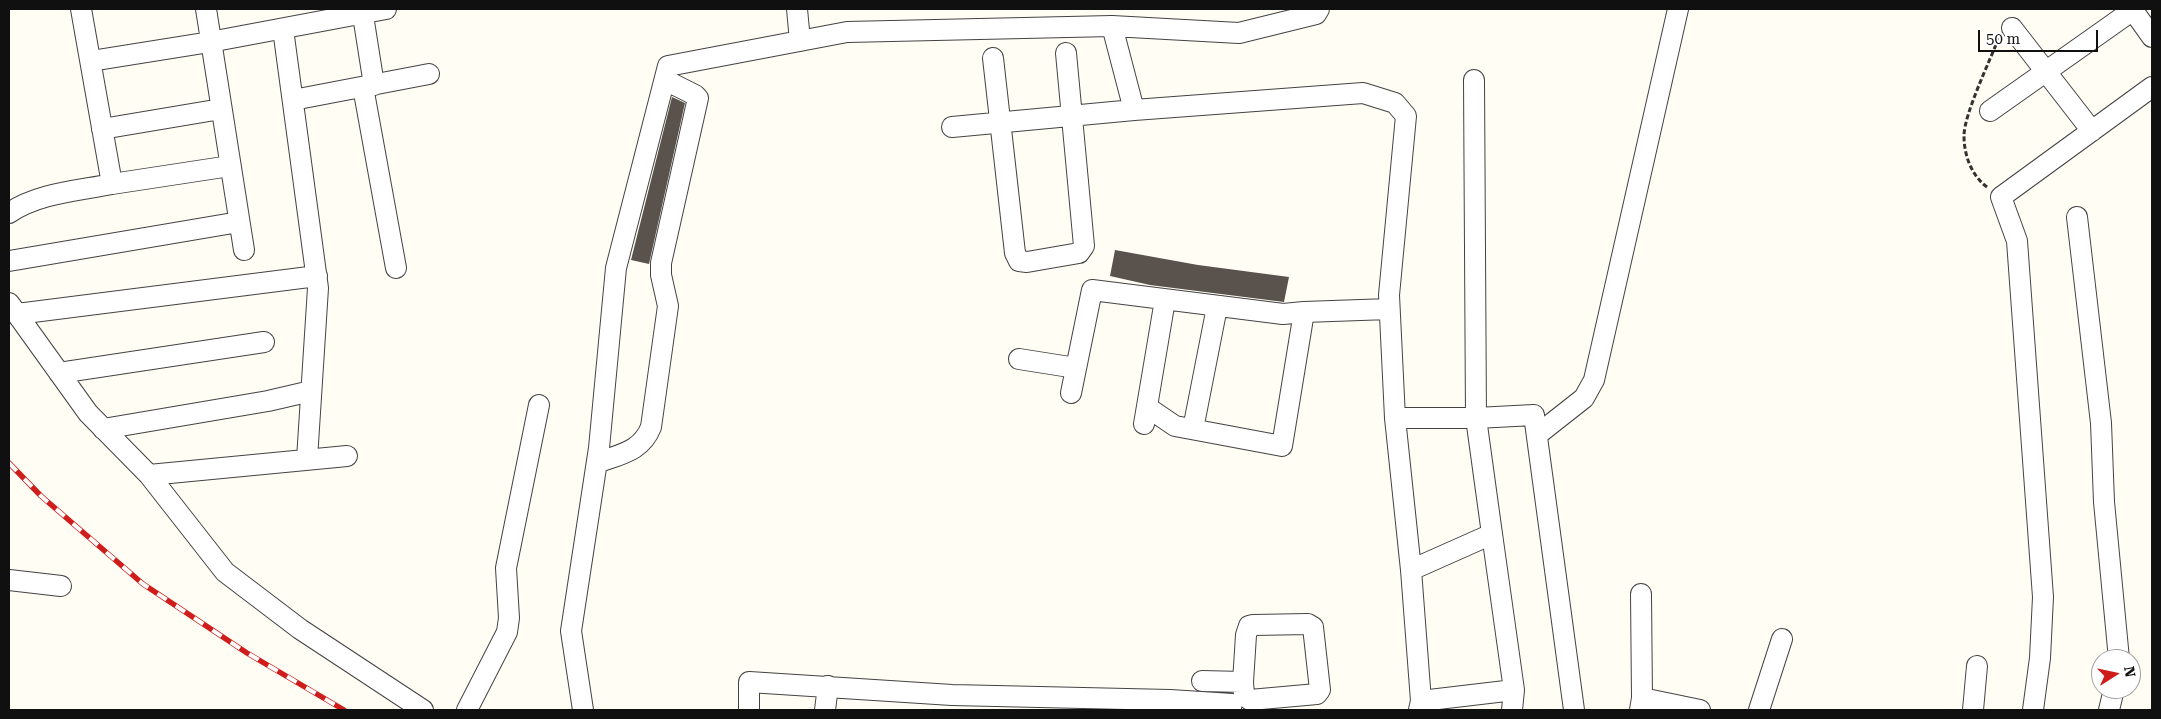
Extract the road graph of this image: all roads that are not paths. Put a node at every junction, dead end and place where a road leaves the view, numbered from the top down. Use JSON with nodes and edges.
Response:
{"nodes":[{"id":1,"x":81,"y":9,"type":"edge"},
{"id":2,"x":206,"y":9,"type":"edge"},
{"id":3,"x":386,"y":9,"type":"edge"},
{"id":4,"x":797,"y":9,"type":"edge"},
{"id":5,"x":1319,"y":9,"type":"edge"},
{"id":6,"x":1678,"y":9,"type":"edge"},
{"id":7,"x":2133,"y":9,"type":"edge"},
{"id":8,"x":362,"y":11,"type":"edge"},
{"id":9,"x":1143,"y":18,"type":"edge"},
{"id":10,"x":1112,"y":26,"type":"junction"},
{"id":11,"x":283,"y":28,"type":"junction"},
{"id":12,"x":2012,"y":28,"type":"dead end"},
{"id":13,"x":2152,"y":38,"type":"edge"},
{"id":14,"x":800,"y":41,"type":"junction"},
{"id":15,"x":210,"y":42,"type":"junction"},
{"id":16,"x":1066,"y":53,"type":"dead end"},
{"id":17,"x":993,"y":58,"type":"dead end"},
{"id":18,"x":91,"y":61,"type":"junction"},
{"id":19,"x":2046,"y":72,"type":"junction"},
{"id":20,"x":428,"y":74,"type":"dead end"},
{"id":21,"x":665,"y":80,"type":"junction"},
{"id":22,"x":1474,"y":80,"type":"dead end"},
{"id":23,"x":369,"y":86,"type":"junction"},
{"id":24,"x":2152,"y":87,"type":"edge"},
{"id":25,"x":292,"y":100,"type":"junction"},
{"id":26,"x":221,"y":109,"type":"junction"},
{"id":27,"x":1134,"y":110,"type":"junction"},
{"id":28,"x":1990,"y":111,"type":"dead end"},
{"id":29,"x":1073,"y":116,"type":"junction"},
{"id":30,"x":1000,"y":122,"type":"junction"},
{"id":31,"x":952,"y":127,"type":"dead end"},
{"id":32,"x":102,"y":129,"type":"junction"},
{"id":33,"x":2092,"y":131,"type":"junction"},
{"id":34,"x":230,"y":166,"type":"junction"},
{"id":35,"x":112,"y":184,"type":"junction"},
{"id":36,"x":9,"y":213,"type":"edge"},
{"id":37,"x":2078,"y":217,"type":"dead end"},
{"id":38,"x":239,"y":222,"type":"junction"},
{"id":39,"x":244,"y":250,"type":"dead end"},
{"id":40,"x":9,"y":260,"type":"edge"},
{"id":41,"x":396,"y":268,"type":"dead end"},
{"id":42,"x":317,"y":276,"type":"junction"},
{"id":43,"x":1165,"y":300,"type":"junction"},
{"id":44,"x":1217,"y":307,"type":"junction"},
{"id":45,"x":13,"y":308,"type":"edge"},
{"id":46,"x":1389,"y":309,"type":"junction"},
{"id":47,"x":1304,"y":312,"type":"junction"},
{"id":48,"x":264,"y":342,"type":"dead end"},
{"id":49,"x":1019,"y":359,"type":"dead end"},
{"id":50,"x":1076,"y":368,"type":"junction"},
{"id":51,"x":60,"y":373,"type":"junction"},
{"id":52,"x":311,"y":391,"type":"junction"},
{"id":53,"x":1071,"y":393,"type":"dead end"},
{"id":54,"x":539,"y":405,"type":"dead end"},
{"id":55,"x":1395,"y":418,"type":"junction"},
{"id":56,"x":1476,"y":418,"type":"junction"},
{"id":57,"x":104,"y":429,"type":"junction"},
{"id":58,"x":1193,"y":429,"type":"junction"},
{"id":59,"x":1537,"y":435,"type":"junction"},
{"id":60,"x":347,"y":456,"type":"dead end"},
{"id":61,"x":307,"y":459,"type":"junction"},
{"id":62,"x":597,"y":463,"type":"junction"},
{"id":63,"x":149,"y":475,"type":"junction"},
{"id":64,"x":1492,"y":534,"type":"junction"},
{"id":65,"x":1411,"y":570,"type":"junction"},
{"id":66,"x":9,"y":580,"type":"edge"},
{"id":67,"x":61,"y":586,"type":"dead end"},
{"id":68,"x":1641,"y":594,"type":"dead end"},
{"id":69,"x":1782,"y":639,"type":"dead end"},
{"id":70,"x":2118,"y":649,"type":"edge"},
{"id":71,"x":1977,"y":666,"type":"dead end"},
{"id":72,"x":1202,"y":681,"type":"dead end"},
{"id":73,"x":1238,"y":682,"type":"junction"},
{"id":74,"x":828,"y":686,"type":"junction"},
{"id":75,"x":1514,"y":690,"type":"junction"},
{"id":76,"x":1641,"y":704,"type":"edge"},
{"id":77,"x":1420,"y":706,"type":"edge"},
{"id":78,"x":1231,"y":707,"type":"edge"},
{"id":79,"x":423,"y":710,"type":"edge"},
{"id":80,"x":467,"y":710,"type":"edge"},
{"id":81,"x":584,"y":710,"type":"edge"},
{"id":82,"x":749,"y":710,"type":"edge"},
{"id":83,"x":825,"y":710,"type":"edge"},
{"id":84,"x":1512,"y":710,"type":"edge"},
{"id":85,"x":1574,"y":710,"type":"edge"},
{"id":86,"x":1700,"y":710,"type":"edge"},
{"id":87,"x":1759,"y":710,"type":"edge"},
{"id":88,"x":1973,"y":710,"type":"edge"},
{"id":89,"x":2033,"y":710,"type":"edge"}],
"edges":[{"from":1,"to":18,"type":"street"},
{"from":2,"to":15,"type":"street"},
{"from":3,"to":8,"type":"street"},
{"from":4,"to":14,"type":"street"},
{"from":5,"to":9,"type":"street"},
{"from":6,"to":59,"type":"street"},
{"from":7,"to":13,"type":"street"},
{"from":7,"to":19,"type":"street"},
{"from":8,"to":11,"type":"street"},
{"from":8,"to":23,"type":"street"},
{"from":9,"to":10,"type":"street"},
{"from":10,"to":14,"type":"street"},
{"from":10,"to":27,"type":"street"},
{"from":11,"to":15,"type":"street"},
{"from":11,"to":25,"type":"street"},
{"from":12,"to":19,"type":"street"},
{"from":14,"to":21,"type":"street"},
{"from":15,"to":18,"type":"street"},
{"from":15,"to":26,"type":"street"},
{"from":16,"to":29,"type":"street"},
{"from":17,"to":30,"type":"street"},
{"from":18,"to":32,"type":"street"},
{"from":19,"to":28,"type":"street"},
{"from":19,"to":33,"type":"street"},
{"from":20,"to":23,"type":"street"},
{"from":21,"to":62,"type":"street"},
{"from":21,"to":62,"type":"street"},
{"from":22,"to":56,"type":"street"},
{"from":23,"to":25,"type":"street"},
{"from":23,"to":41,"type":"street"},
{"from":24,"to":33,"type":"street"},
{"from":25,"to":42,"type":"street"},
{"from":26,"to":32,"type":"street"},
{"from":26,"to":34,"type":"street"},
{"from":27,"to":29,"type":"street"},
{"from":27,"to":46,"type":"street"},
{"from":29,"to":30,"type":"street"},
{"from":29,"to":30,"type":"street"},
{"from":30,"to":31,"type":"street"},
{"from":32,"to":35,"type":"street"},
{"from":33,"to":89,"type":"street"},
{"from":34,"to":35,"type":"street"},
{"from":34,"to":38,"type":"street"},
{"from":35,"to":36,"type":"street"},
{"from":37,"to":70,"type":"street"},
{"from":38,"to":39,"type":"street"},
{"from":38,"to":40,"type":"street"},
{"from":42,"to":45,"type":"street"},
{"from":42,"to":52,"type":"street"},
{"from":43,"to":44,"type":"street"},
{"from":43,"to":50,"type":"street"},
{"from":43,"to":58,"type":"street"},
{"from":44,"to":47,"type":"street"},
{"from":44,"to":58,"type":"street"},
{"from":45,"to":51,"type":"street"},
{"from":46,"to":47,"type":"street"},
{"from":46,"to":55,"type":"street"},
{"from":47,"to":58,"type":"street"},
{"from":48,"to":51,"type":"street"},
{"from":49,"to":50,"type":"street"},
{"from":50,"to":53,"type":"street"},
{"from":51,"to":57,"type":"street"},
{"from":52,"to":57,"type":"street"},
{"from":52,"to":61,"type":"street"},
{"from":54,"to":80,"type":"street"},
{"from":55,"to":56,"type":"street"},
{"from":55,"to":65,"type":"street"},
{"from":56,"to":59,"type":"street"},
{"from":56,"to":64,"type":"street"},
{"from":57,"to":63,"type":"street"},
{"from":59,"to":85,"type":"street"},
{"from":60,"to":61,"type":"street"},
{"from":61,"to":63,"type":"street"},
{"from":62,"to":81,"type":"street"},
{"from":63,"to":79,"type":"street"},
{"from":64,"to":65,"type":"street"},
{"from":64,"to":75,"type":"street"},
{"from":65,"to":77,"type":"street"},
{"from":66,"to":67,"type":"street"},
{"from":68,"to":76,"type":"street"},
{"from":69,"to":87,"type":"street"},
{"from":71,"to":88,"type":"street"},
{"from":72,"to":73,"type":"street"},
{"from":73,"to":73,"type":"street"},
{"from":73,"to":78,"type":"street"},
{"from":74,"to":78,"type":"street"},
{"from":74,"to":82,"type":"street"},
{"from":74,"to":83,"type":"street"},
{"from":75,"to":77,"type":"street"},
{"from":75,"to":84,"type":"street"},
{"from":76,"to":86,"type":"street"}]}
